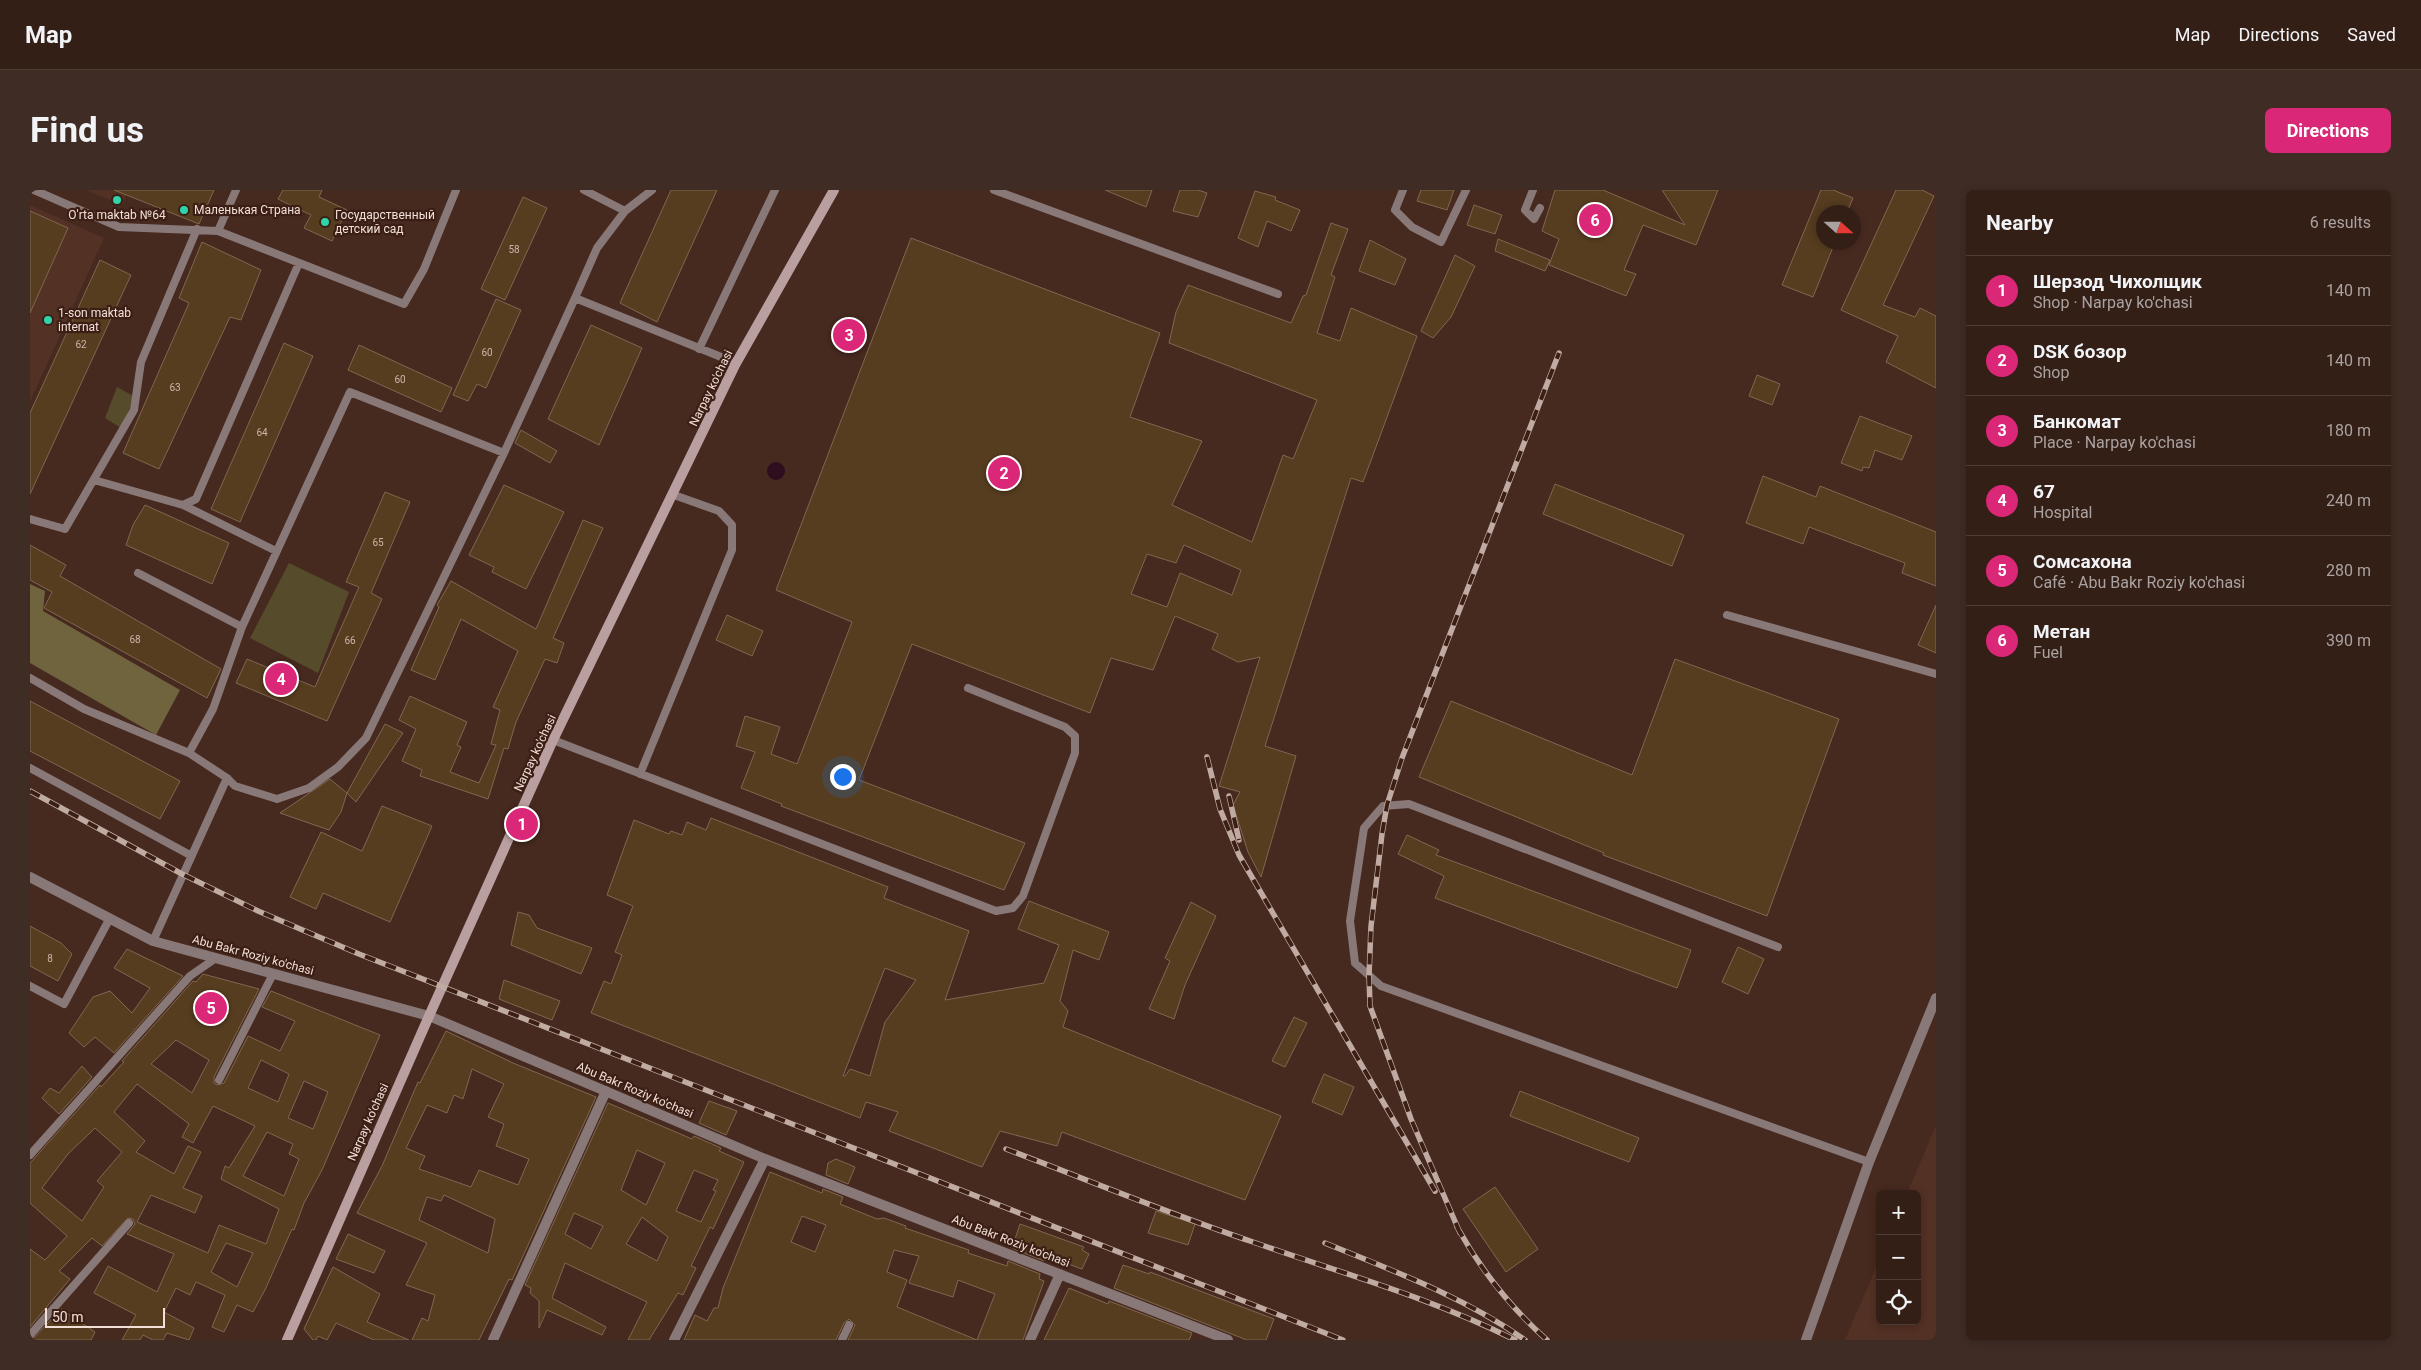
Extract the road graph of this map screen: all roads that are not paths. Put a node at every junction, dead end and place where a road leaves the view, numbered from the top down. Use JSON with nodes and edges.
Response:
{"nodes":[{"id":1,"x":34,"y":190,"type":"edge"},
{"id":2,"x":236,"y":190,"type":"edge"},
{"id":3,"x":456,"y":190,"type":"edge"},
{"id":4,"x":584,"y":190,"type":"edge"},
{"id":5,"x":652,"y":190,"type":"edge"},
{"id":6,"x":775,"y":190,"type":"edge"},
{"id":7,"x":834,"y":190,"type":"edge"},
{"id":8,"x":994,"y":190,"type":"edge"},
{"id":9,"x":1403,"y":190,"type":"edge"},
{"id":10,"x":1466,"y":190,"type":"edge"},
{"id":11,"x":1533,"y":190,"type":"edge"},
{"id":12,"x":1540,"y":208,"type":"dead end"},
{"id":13,"x":626,"y":211,"type":"junction"},
{"id":14,"x":196,"y":229,"type":"junction"},
{"id":15,"x":218,"y":231,"type":"junction"},
{"id":16,"x":299,"y":263,"type":"junction"},
{"id":17,"x":1278,"y":294,"type":"dead end"},
{"id":18,"x":576,"y":298,"type":"junction"},
{"id":19,"x":699,"y":348,"type":"junction"},
{"id":20,"x":736,"y":363,"type":"junction"},
{"id":21,"x":504,"y":453,"type":"junction"},
{"id":22,"x":94,"y":480,"type":"junction"},
{"id":23,"x":674,"y":495,"type":"junction"},
{"id":24,"x":183,"y":506,"type":"junction"},
{"id":25,"x":30,"y":519,"type":"edge"},
{"id":26,"x":276,"y":551,"type":"junction"},
{"id":27,"x":138,"y":573,"type":"dead end"},
{"id":28,"x":1727,"y":615,"type":"dead end"},
{"id":29,"x":242,"y":627,"type":"junction"},
{"id":30,"x":1936,"y":674,"type":"edge"},
{"id":31,"x":30,"y":678,"type":"edge"},
{"id":32,"x":968,"y":688,"type":"dead end"},
{"id":33,"x":553,"y":740,"type":"junction"},
{"id":34,"x":189,"y":753,"type":"junction"},
{"id":35,"x":30,"y":768,"type":"edge"},
{"id":36,"x":640,"y":774,"type":"junction"},
{"id":37,"x":227,"y":778,"type":"junction"},
{"id":38,"x":190,"y":855,"type":"junction"},
{"id":39,"x":30,"y":877,"type":"edge"},
{"id":40,"x":110,"y":918,"type":"junction"},
{"id":41,"x":153,"y":940,"type":"junction"},
{"id":42,"x":1778,"y":946,"type":"dead end"},
{"id":43,"x":216,"y":958,"type":"junction"},
{"id":44,"x":273,"y":974,"type":"junction"},
{"id":45,"x":30,"y":986,"type":"edge"},
{"id":46,"x":1936,"y":998,"type":"edge"},
{"id":47,"x":429,"y":1016,"type":"junction"},
{"id":48,"x":219,"y":1080,"type":"dead end"},
{"id":49,"x":606,"y":1091,"type":"junction"},
{"id":50,"x":30,"y":1155,"type":"edge"},
{"id":51,"x":765,"y":1159,"type":"junction"},
{"id":52,"x":1869,"y":1162,"type":"junction"},
{"id":53,"x":129,"y":1223,"type":"dead end"},
{"id":54,"x":1060,"y":1274,"type":"junction"},
{"id":55,"x":848,"y":1325,"type":"dead end"},
{"id":56,"x":30,"y":1334,"type":"edge"},
{"id":57,"x":1208,"y":1336,"type":"edge"},
{"id":58,"x":287,"y":1340,"type":"edge"},
{"id":59,"x":493,"y":1340,"type":"edge"},
{"id":60,"x":674,"y":1340,"type":"edge"},
{"id":61,"x":842,"y":1340,"type":"edge"},
{"id":62,"x":1030,"y":1340,"type":"edge"},
{"id":63,"x":1228,"y":1340,"type":"edge"},
{"id":64,"x":1806,"y":1340,"type":"edge"}],
"edges":[{"from":1,"to":14,"type":"lane"},
{"from":2,"to":15,"type":"lane"},
{"from":3,"to":16,"type":"lane"},
{"from":4,"to":13,"type":"lane"},
{"from":5,"to":13,"type":"lane"},
{"from":6,"to":19,"type":"lane"},
{"from":7,"to":20,"type":"main road","name":"Narpay ko'chasi"},
{"from":8,"to":17,"type":"lane"},
{"from":9,"to":10,"type":"lane"},
{"from":11,"to":12,"type":"lane"},
{"from":13,"to":18,"type":"lane"},
{"from":14,"to":15,"type":"lane"},
{"from":14,"to":22,"type":"lane"},
{"from":15,"to":16,"type":"lane"},
{"from":16,"to":24,"type":"lane"},
{"from":18,"to":19,"type":"lane"},
{"from":18,"to":21,"type":"lane"},
{"from":19,"to":20,"type":"lane"},
{"from":20,"to":23,"type":"main road","name":"Narpay ko'chasi"},
{"from":21,"to":26,"type":"lane"},
{"from":21,"to":37,"type":"lane"},
{"from":22,"to":24,"type":"lane"},
{"from":22,"to":25,"type":"lane"},
{"from":23,"to":33,"type":"main road","name":"Narpay ko'chasi"},
{"from":23,"to":36,"type":"lane"},
{"from":24,"to":26,"type":"lane"},
{"from":26,"to":29,"type":"lane"},
{"from":27,"to":29,"type":"lane"},
{"from":28,"to":30,"type":"lane"},
{"from":29,"to":34,"type":"lane"},
{"from":31,"to":34,"type":"lane"},
{"from":32,"to":36,"type":"lane"},
{"from":33,"to":36,"type":"lane"},
{"from":33,"to":47,"type":"main road","name":"Narpay ko'chasi"},
{"from":34,"to":37,"type":"lane"},
{"from":35,"to":38,"type":"lane"},
{"from":37,"to":38,"type":"lane"},
{"from":38,"to":41,"type":"lane"},
{"from":39,"to":40,"type":"street","name":"Abu Bakr Roziy ko'chasi"},
{"from":40,"to":41,"type":"street","name":"Abu Bakr Roziy ko'chasi"},
{"from":40,"to":45,"type":"lane"},
{"from":41,"to":43,"type":"street","name":"Abu Bakr Roziy ko'chasi"},
{"from":42,"to":52,"type":"lane"},
{"from":43,"to":44,"type":"street","name":"Abu Bakr Roziy ko'chasi"},
{"from":43,"to":50,"type":"lane"},
{"from":44,"to":47,"type":"street","name":"Abu Bakr Roziy ko'chasi"},
{"from":44,"to":48,"type":"lane"},
{"from":46,"to":52,"type":"street"},
{"from":47,"to":49,"type":"street","name":"Abu Bakr Roziy ko'chasi"},
{"from":47,"to":58,"type":"main road","name":"Narpay ko'chasi"},
{"from":49,"to":51,"type":"street","name":"Abu Bakr Roziy ko'chasi"},
{"from":49,"to":59,"type":"street"},
{"from":51,"to":54,"type":"street","name":"Abu Bakr Roziy ko'chasi"},
{"from":51,"to":60,"type":"street"},
{"from":52,"to":64,"type":"street"},
{"from":53,"to":56,"type":"lane"},
{"from":54,"to":57,"type":"street","name":"Abu Bakr Roziy ko'chasi"},
{"from":54,"to":62,"type":"street"},
{"from":55,"to":61,"type":"lane"},
{"from":57,"to":63,"type":"street","name":"Abu Bakr Roziy ko'chasi"}]}
